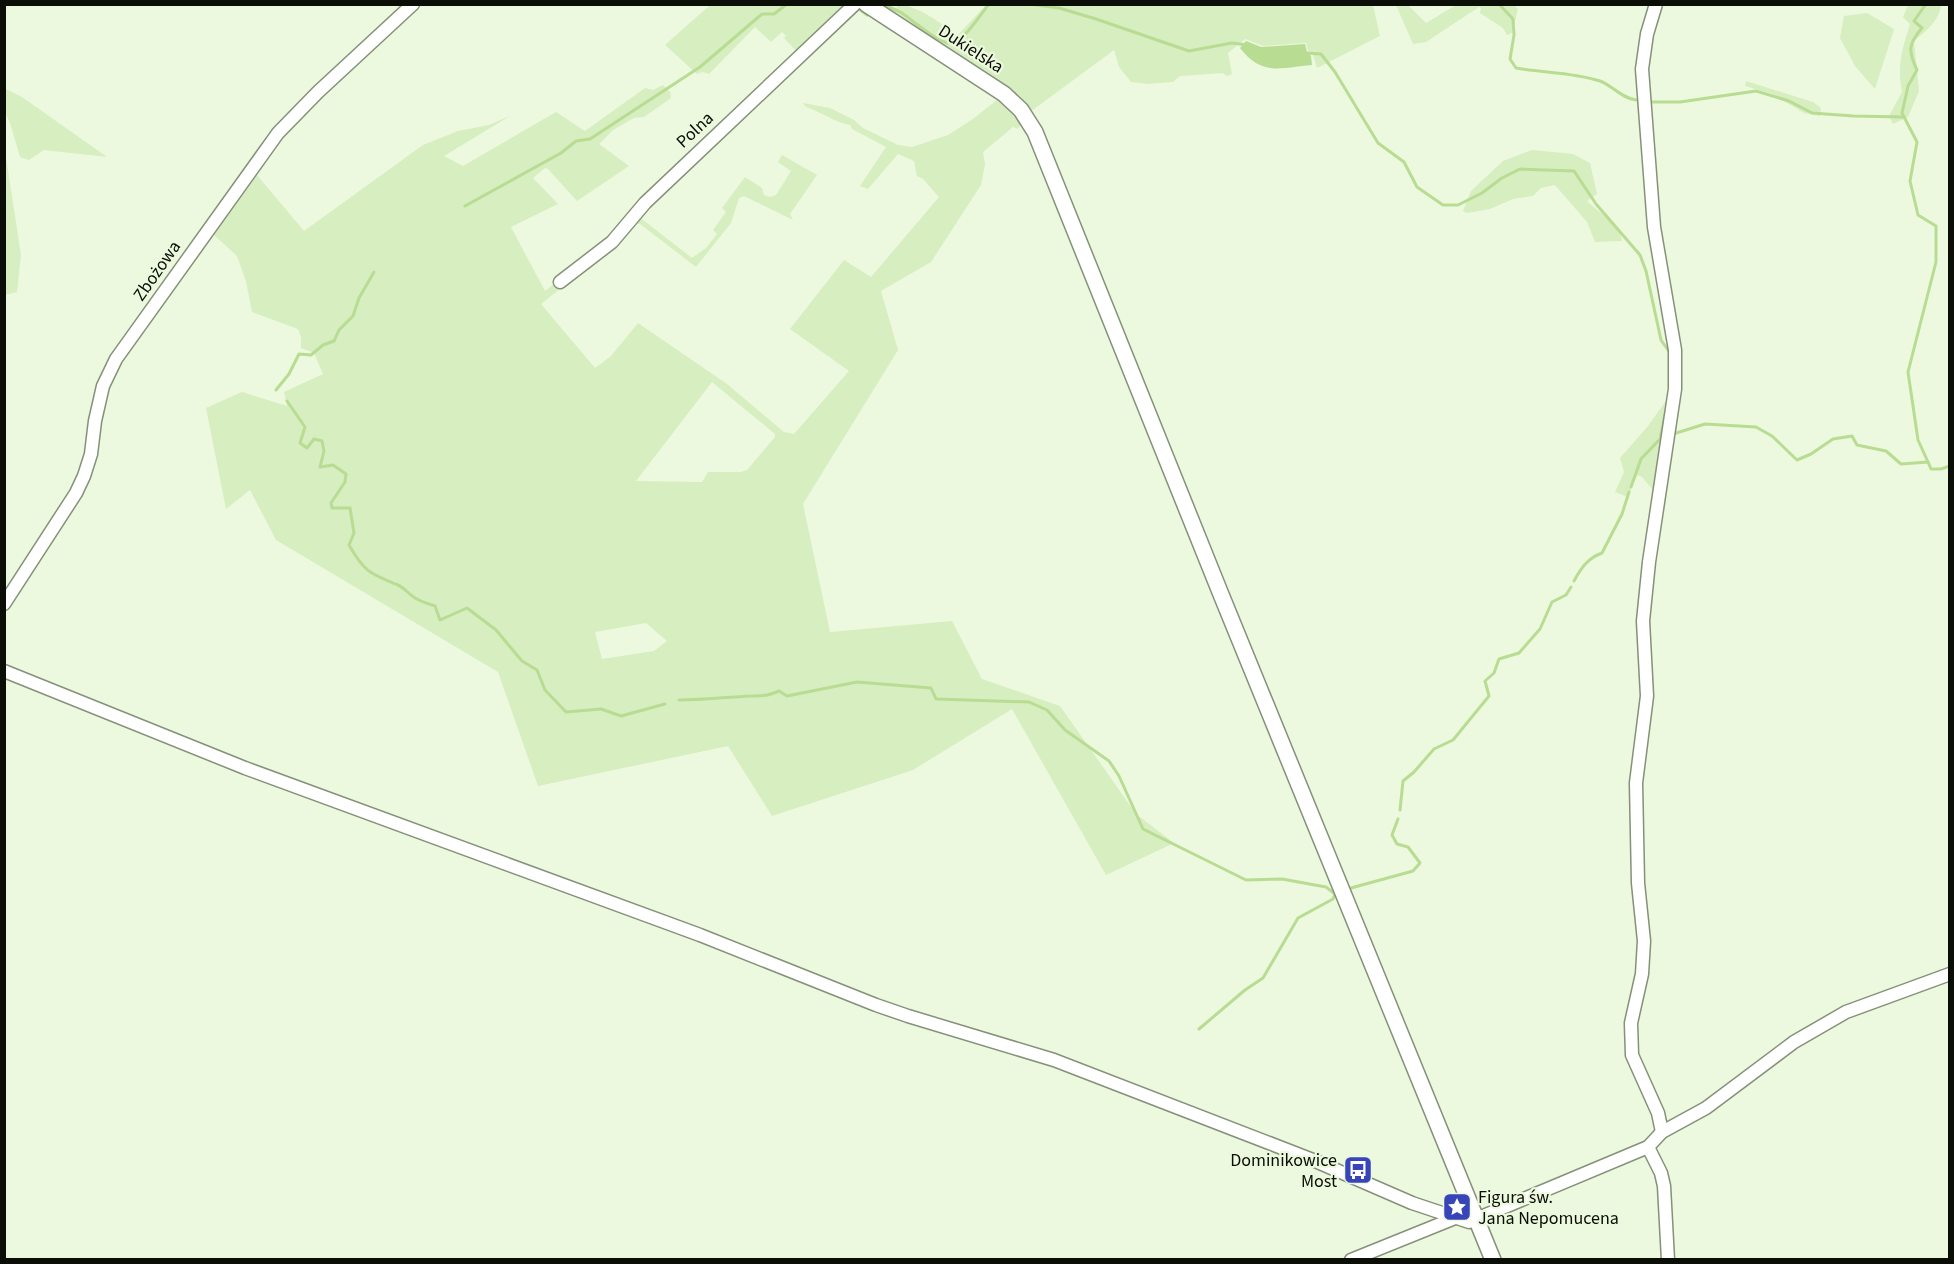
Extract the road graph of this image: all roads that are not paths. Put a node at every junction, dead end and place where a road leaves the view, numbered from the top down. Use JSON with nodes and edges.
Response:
{"nodes":[{"id":1,"x":413,"y":4,"type":"edge"},
{"id":2,"x":855,"y":4,"type":"edge"},
{"id":3,"x":866,"y":4,"type":"edge"},
{"id":4,"x":1656,"y":4,"type":"edge"},
{"id":5,"x":560,"y":282,"type":"dead end"},
{"id":6,"x":4,"y":604,"type":"edge"},
{"id":7,"x":4,"y":671,"type":"edge"},
{"id":8,"x":1950,"y":974,"type":"edge"},
{"id":9,"x":1662,"y":1132,"type":"junction"},
{"id":10,"x":1648,"y":1147,"type":"junction"},
{"id":11,"x":1455,"y":1218,"type":"junction"},
{"id":12,"x":1477,"y":1220,"type":"junction"},
{"id":13,"x":1351,"y":1260,"type":"edge"},
{"id":14,"x":1493,"y":1260,"type":"edge"},
{"id":15,"x":1668,"y":1260,"type":"edge"}],
"edges":[{"from":1,"to":6,"type":"street","name":"Zbożowa"},
{"from":2,"to":5,"type":"street","name":"Polna"},
{"from":3,"to":12,"type":"main road","name":"Dukielska"},
{"from":4,"to":9,"type":"street"},
{"from":7,"to":11,"type":"street"},
{"from":8,"to":9,"type":"street"},
{"from":9,"to":10,"type":"street"},
{"from":10,"to":12,"type":"street"},
{"from":10,"to":15,"type":"street"},
{"from":11,"to":12,"type":"street"},
{"from":11,"to":13,"type":"street"},
{"from":12,"to":14,"type":"main road","name":"Dukielska"}]}
